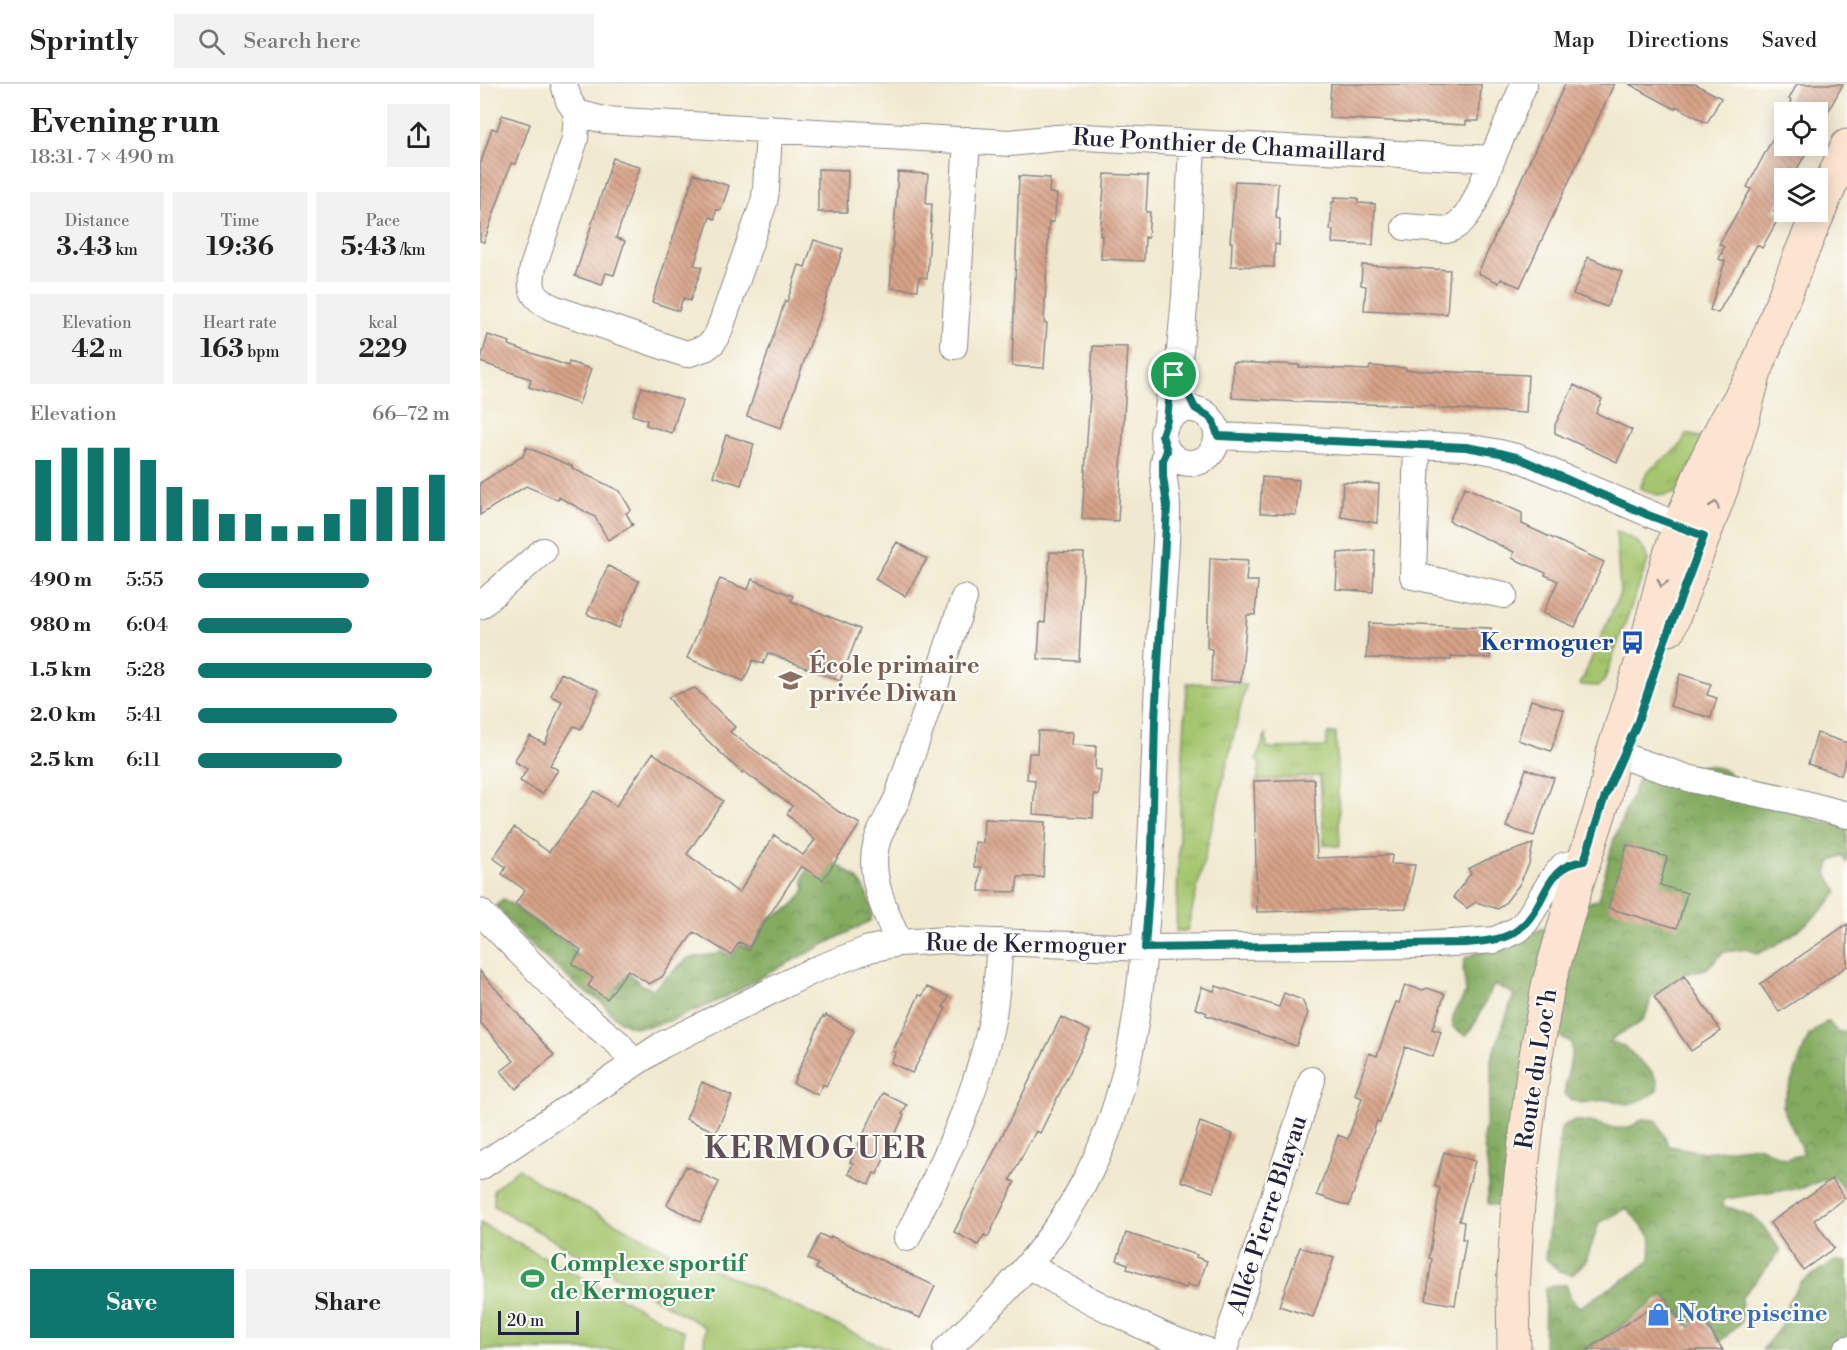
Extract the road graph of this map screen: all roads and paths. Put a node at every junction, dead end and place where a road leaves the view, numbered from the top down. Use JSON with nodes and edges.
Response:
{"nodes":[{"id":1,"x":564,"y":84,"type":"edge"},
{"id":2,"x":1524,"y":84,"type":"edge"},
{"id":3,"x":577,"y":113,"type":"junction"},
{"id":4,"x":769,"y":129,"type":"junction"},
{"id":5,"x":967,"y":140,"type":"junction"},
{"id":6,"x":1192,"y":144,"type":"junction"},
{"id":7,"x":1847,"y":146,"type":"edge"},
{"id":8,"x":1491,"y":159,"type":"junction"},
{"id":9,"x":1405,"y":227,"type":"dead end"},
{"id":10,"x":954,"y":346,"type":"dead end"},
{"id":11,"x":1179,"y":362,"type":"junction"},
{"id":12,"x":1195,"y":408,"type":"junction"},
{"id":13,"x":1167,"y":420,"type":"junction"},
{"id":14,"x":1218,"y":436,"type":"junction"},
{"id":15,"x":1418,"y":446,"type":"junction"},
{"id":16,"x":1167,"y":451,"type":"junction"},
{"id":17,"x":1192,"y":463,"type":"junction"},
{"id":18,"x":1167,"y":506,"type":"junction"},
{"id":19,"x":1692,"y":532,"type":"junction"},
{"id":20,"x":543,"y":551,"type":"dead end"},
{"id":21,"x":1504,"y":595,"type":"dead end"},
{"id":22,"x":964,"y":598,"type":"dead end"},
{"id":23,"x":480,"y":606,"type":"edge"},
{"id":24,"x":1618,"y":755,"type":"junction"},
{"id":25,"x":1847,"y":815,"type":"edge"},
{"id":26,"x":1584,"y":861,"type":"junction"},
{"id":27,"x":480,"y":912,"type":"edge"},
{"id":28,"x":1000,"y":942,"type":"junction"},
{"id":29,"x":899,"y":943,"type":"junction"},
{"id":30,"x":1145,"y":948,"type":"junction"},
{"id":31,"x":633,"y":1063,"type":"junction"},
{"id":32,"x":1312,"y":1080,"type":"dead end"},
{"id":33,"x":480,"y":1167,"type":"edge"},
{"id":34,"x":907,"y":1238,"type":"dead end"},
{"id":35,"x":1030,"y":1265,"type":"junction"},
{"id":36,"x":946,"y":1350,"type":"edge"},
{"id":37,"x":1205,"y":1350,"type":"edge"},
{"id":38,"x":1224,"y":1350,"type":"edge"},
{"id":39,"x":1514,"y":1350,"type":"edge"}],
"edges":[{"from":1,"to":3,"type":"street"},
{"from":2,"to":8,"type":"street"},
{"from":3,"to":4,"type":"street","name":"Rue Ponthier de Chamaillard"},
{"from":3,"to":4,"type":"street"},
{"from":4,"to":5,"type":"street","name":"Rue Ponthier de Chamaillard"},
{"from":5,"to":6,"type":"street","name":"Rue Ponthier de Chamaillard"},
{"from":5,"to":10,"type":"street"},
{"from":6,"to":8,"type":"street","name":"Rue Ponthier de Chamaillard"},
{"from":6,"to":11,"type":"street"},
{"from":7,"to":19,"type":"main road","name":"Route du Loc'h"},
{"from":8,"to":9,"type":"street"},
{"from":11,"to":12,"type":"street"},
{"from":11,"to":13,"type":"street"},
{"from":12,"to":13,"type":"street"},
{"from":12,"to":14,"type":"street"},
{"from":13,"to":16,"type":"street"},
{"from":14,"to":15,"type":"street"},
{"from":14,"to":17,"type":"street"},
{"from":15,"to":19,"type":"street"},
{"from":15,"to":21,"type":"street"},
{"from":16,"to":17,"type":"street"},
{"from":16,"to":18,"type":"street"},
{"from":17,"to":18,"type":"street"},
{"from":18,"to":30,"type":"street"},
{"from":19,"to":24,"type":"main road","name":"Route du Loc'h"},
{"from":20,"to":23,"type":"street"},
{"from":22,"to":29,"type":"street","name":"Rue de Kermoguer"},
{"from":24,"to":25,"type":"street"},
{"from":24,"to":26,"type":"main road","name":"Route du Loc'h"},
{"from":26,"to":30,"type":"street","name":"Rue de Kermoguer"},
{"from":26,"to":39,"type":"main road","name":"Route du Loc'h"},
{"from":27,"to":31,"type":"street"},
{"from":28,"to":29,"type":"street","name":"Rue de Kermoguer"},
{"from":28,"to":30,"type":"street","name":"Rue de Kermoguer"},
{"from":28,"to":34,"type":"street"},
{"from":29,"to":31,"type":"street","name":"Rue de Kermoguer"},
{"from":30,"to":35,"type":"street"},
{"from":31,"to":33,"type":"street","name":"Rue de Kermoguer"},
{"from":32,"to":38,"type":"street","name":"Allée Pierre Blayau"},
{"from":35,"to":36,"type":"street"},
{"from":35,"to":37,"type":"street"}]}
